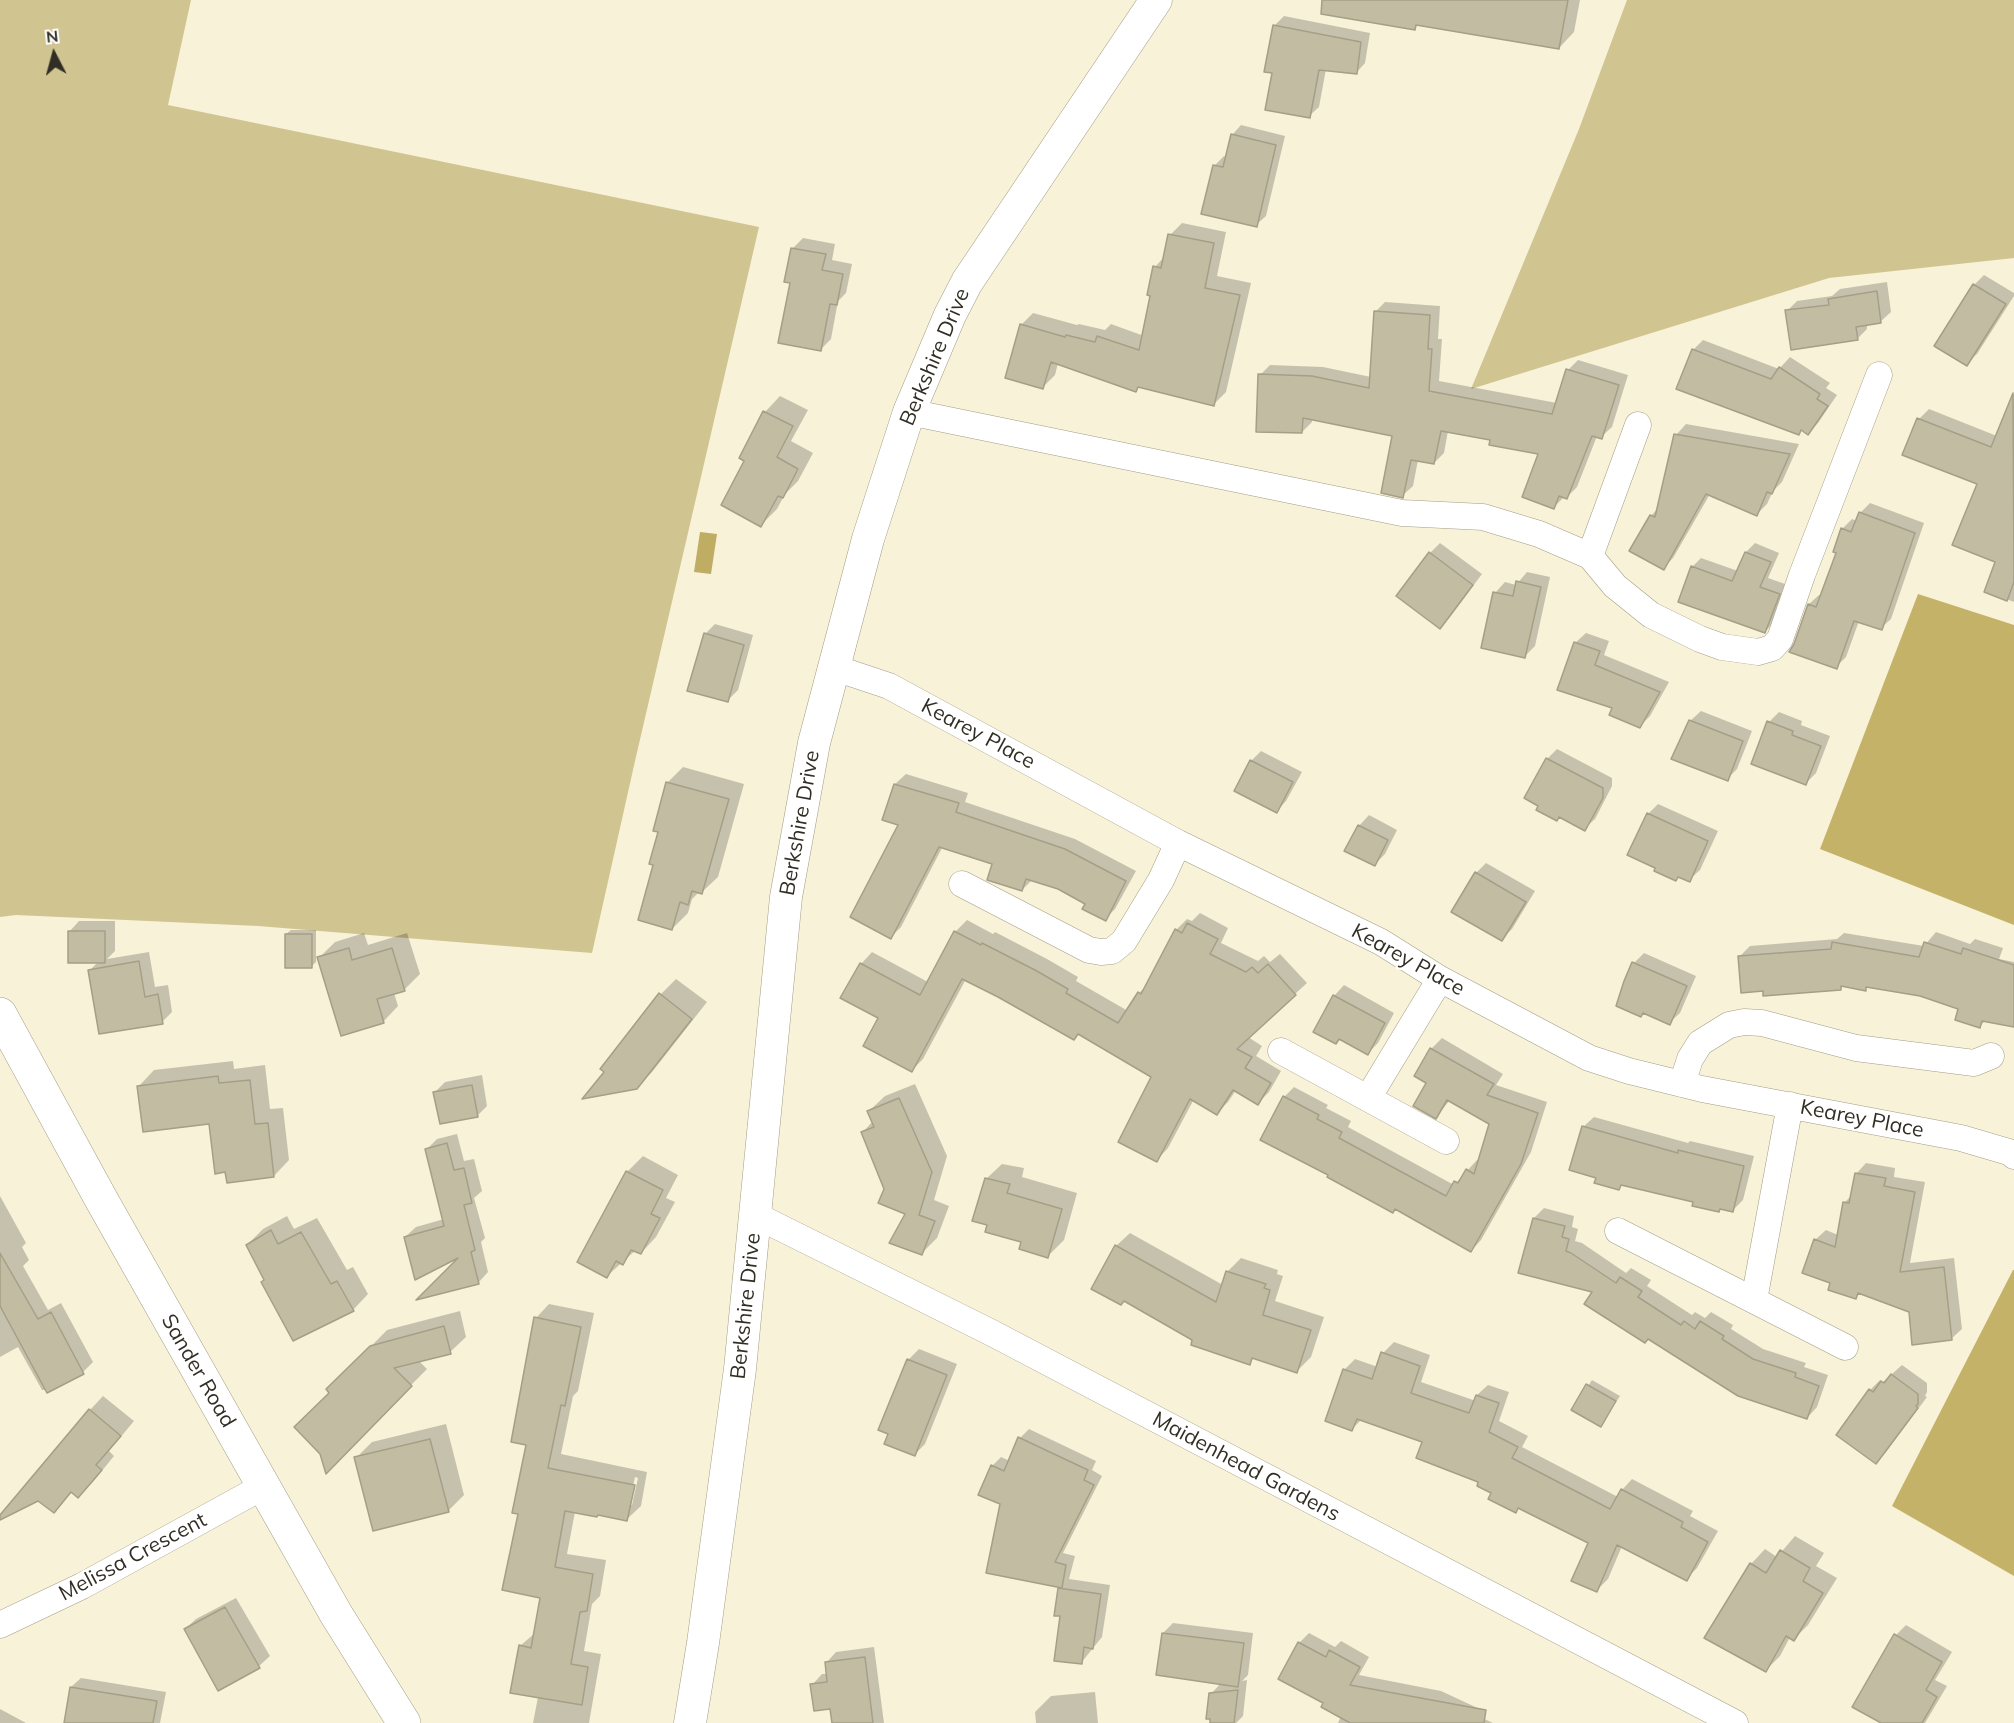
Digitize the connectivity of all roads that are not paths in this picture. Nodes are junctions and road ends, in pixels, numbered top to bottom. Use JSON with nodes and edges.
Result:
{"nodes":[{"id":1,"x":1156,"y":0,"type":"edge"},
{"id":2,"x":1879,"y":375,"type":"dead end"},
{"id":3,"x":909,"y":412,"type":"junction"},
{"id":4,"x":1638,"y":425,"type":"dead end"},
{"id":5,"x":1590,"y":556,"type":"junction"},
{"id":6,"x":836,"y":668,"type":"junction"},
{"id":7,"x":1178,"y":843,"type":"junction"},
{"id":8,"x":962,"y":884,"type":"dead end"},
{"id":9,"x":1440,"y":979,"type":"junction"},
{"id":10,"x":0,"y":1014,"type":"edge"},
{"id":11,"x":1281,"y":1051,"type":"dead end"},
{"id":12,"x":1991,"y":1056,"type":"dead end"},
{"id":13,"x":1682,"y":1084,"type":"junction"},
{"id":14,"x":1368,"y":1098,"type":"junction"},
{"id":15,"x":1790,"y":1105,"type":"junction"},
{"id":16,"x":1446,"y":1141,"type":"dead end"},
{"id":17,"x":2014,"y":1156,"type":"edge"},
{"id":18,"x":755,"y":1215,"type":"junction"},
{"id":19,"x":1618,"y":1231,"type":"dead end"},
{"id":20,"x":1754,"y":1300,"type":"junction"},
{"id":21,"x":1845,"y":1347,"type":"dead end"},
{"id":22,"x":264,"y":1486,"type":"junction"},
{"id":23,"x":0,"y":1625,"type":"edge"},
{"id":24,"x":404,"y":1723,"type":"edge"},
{"id":25,"x":690,"y":1723,"type":"edge"},
{"id":26,"x":1735,"y":1723,"type":"edge"}],
"edges":[{"from":1,"to":3,"type":"street","name":"Berkshire Drive"},
{"from":2,"to":5,"type":"street"},
{"from":3,"to":5,"type":"street"},
{"from":3,"to":6,"type":"street","name":"Berkshire Drive"},
{"from":4,"to":5,"type":"street"},
{"from":6,"to":7,"type":"street","name":"Kearey Place"},
{"from":6,"to":18,"type":"street","name":"Berkshire Drive"},
{"from":7,"to":8,"type":"street"},
{"from":7,"to":9,"type":"street","name":"Kearey Place"},
{"from":9,"to":13,"type":"street","name":"Kearey Place"},
{"from":9,"to":14,"type":"street"},
{"from":10,"to":22,"type":"main road","name":"Sander Road"},
{"from":11,"to":14,"type":"street"},
{"from":12,"to":13,"type":"street"},
{"from":13,"to":15,"type":"street","name":"Kearey Place"},
{"from":14,"to":16,"type":"street"},
{"from":15,"to":17,"type":"street","name":"Kearey Place"},
{"from":15,"to":20,"type":"street"},
{"from":18,"to":25,"type":"street","name":"Berkshire Drive"},
{"from":18,"to":26,"type":"street","name":"Maidenhead Gardens"},
{"from":19,"to":20,"type":"street"},
{"from":20,"to":21,"type":"street"},
{"from":22,"to":23,"type":"street","name":"Melissa Crescent"},
{"from":22,"to":24,"type":"main road","name":"Sander Road"}]}
